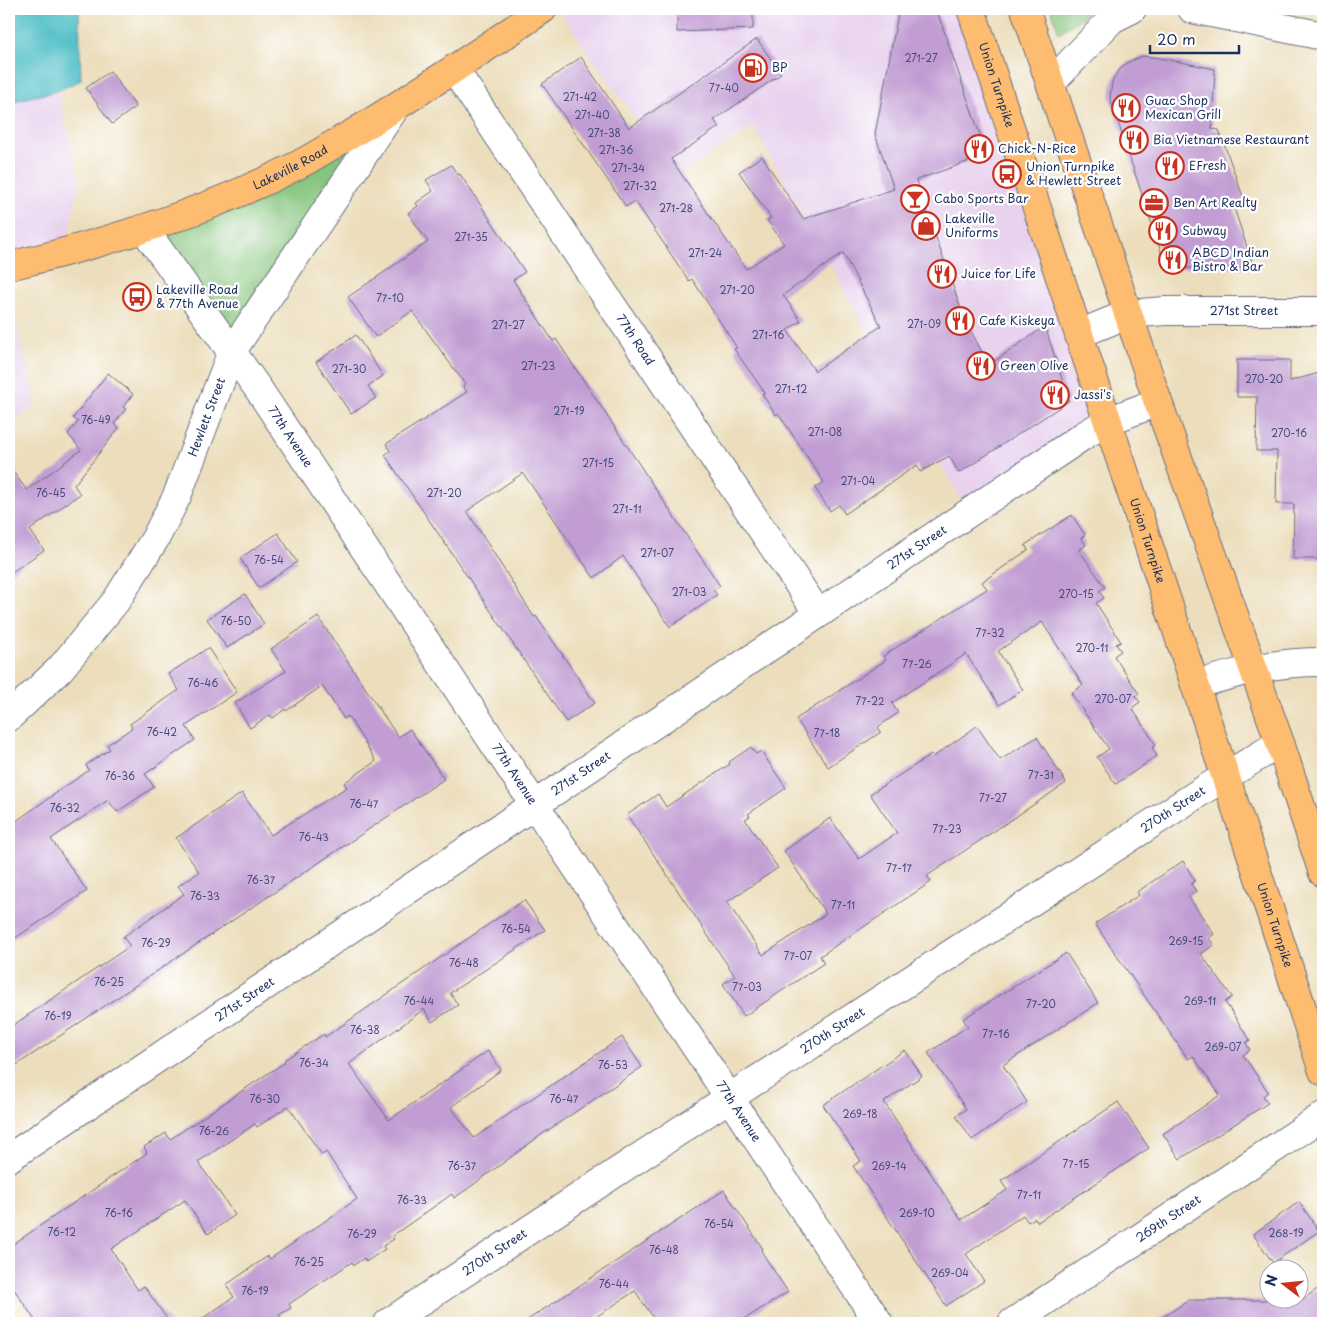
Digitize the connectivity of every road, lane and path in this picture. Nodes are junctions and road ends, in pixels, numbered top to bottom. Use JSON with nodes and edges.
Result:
{"nodes":[{"id":1,"x":543,"y":9,"type":"edge"},
{"id":2,"x":971,"y":9,"type":"edge"},
{"id":3,"x":1025,"y":9,"type":"edge"},
{"id":4,"x":1132,"y":9,"type":"edge"},
{"id":5,"x":1192,"y":9,"type":"edge"},
{"id":6,"x":1323,"y":36,"type":"edge"},
{"id":7,"x":454,"y":69,"type":"junction"},
{"id":8,"x":1051,"y":83,"type":"junction"},
{"id":9,"x":395,"y":108,"type":"junction"},
{"id":10,"x":144,"y":229,"type":"junction"},
{"id":11,"x":9,"y":266,"type":"edge"},
{"id":12,"x":1323,"y":311,"type":"edge"},
{"id":13,"x":1128,"y":314,"type":"junction"},
{"id":14,"x":1079,"y":334,"type":"junction"},
{"id":15,"x":232,"y":351,"type":"junction"},
{"id":16,"x":1158,"y":402,"type":"junction"},
{"id":17,"x":1108,"y":421,"type":"junction"},
{"id":18,"x":817,"y":612,"type":"junction"},
{"id":19,"x":1323,"y":662,"type":"edge"},
{"id":20,"x":1254,"y":668,"type":"junction"},
{"id":21,"x":1195,"y":685,"type":"junction"},
{"id":22,"x":9,"y":717,"type":"edge"},
{"id":23,"x":1280,"y":743,"type":"junction"},
{"id":24,"x":1225,"y":776,"type":"junction"},
{"id":25,"x":534,"y":805,"type":"junction"},
{"id":26,"x":1323,"y":873,"type":"edge"},
{"id":27,"x":1323,"y":1071,"type":"edge"},
{"id":28,"x":729,"y":1098,"type":"junction"},
{"id":29,"x":1323,"y":1116,"type":"edge"},
{"id":30,"x":9,"y":1158,"type":"edge"},
{"id":31,"x":388,"y":1323,"type":"edge"},
{"id":32,"x":879,"y":1323,"type":"edge"},
{"id":33,"x":1012,"y":1323,"type":"edge"}],
"edges":[{"from":1,"to":7,"type":"main road","name":"Lakeville Road"},
{"from":2,"to":14,"type":"main road","name":"Union Turnpike"},
{"from":3,"to":8,"type":"main road"},
{"from":4,"to":8,"type":"street"},
{"from":5,"to":6,"type":"street"},
{"from":7,"to":9,"type":"main road","name":"Lakeville Road"},
{"from":7,"to":18,"type":"street","name":"77th Road"},
{"from":8,"to":13,"type":"main road"},
{"from":9,"to":10,"type":"main road","name":"Lakeville Road"},
{"from":9,"to":15,"type":"street","name":"Hewlett Street"},
{"from":10,"to":11,"type":"main road","name":"Lakeville Road"},
{"from":10,"to":15,"type":"street","name":"77th Avenue"},
{"from":12,"to":13,"type":"street","name":"271st Street"},
{"from":13,"to":14,"type":"street","name":"271st Street"},
{"from":13,"to":16,"type":"main road"},
{"from":14,"to":17,"type":"main road","name":"Union Turnpike"},
{"from":15,"to":22,"type":"street","name":"Hewlett Street"},
{"from":15,"to":25,"type":"street","name":"77th Avenue"},
{"from":16,"to":17,"type":"street","name":"271st Street"},
{"from":16,"to":20,"type":"main road"},
{"from":17,"to":18,"type":"street","name":"271st Street"},
{"from":17,"to":21,"type":"main road","name":"Union Turnpike"},
{"from":18,"to":25,"type":"street","name":"271st Street"},
{"from":19,"to":20,"type":"street"},
{"from":20,"to":21,"type":"street"},
{"from":20,"to":23,"type":"main road"},
{"from":21,"to":24,"type":"main road","name":"Union Turnpike"},
{"from":23,"to":24,"type":"street","name":"270th Street"},
{"from":23,"to":26,"type":"main road"},
{"from":24,"to":27,"type":"main road","name":"Union Turnpike"},
{"from":24,"to":28,"type":"street","name":"270th Street"},
{"from":25,"to":28,"type":"street","name":"77th Avenue"},
{"from":25,"to":30,"type":"street","name":"271st Street"},
{"from":28,"to":31,"type":"street","name":"270th Street"},
{"from":28,"to":32,"type":"street","name":"77th Avenue"},
{"from":29,"to":33,"type":"street","name":"269th Street"}]}
